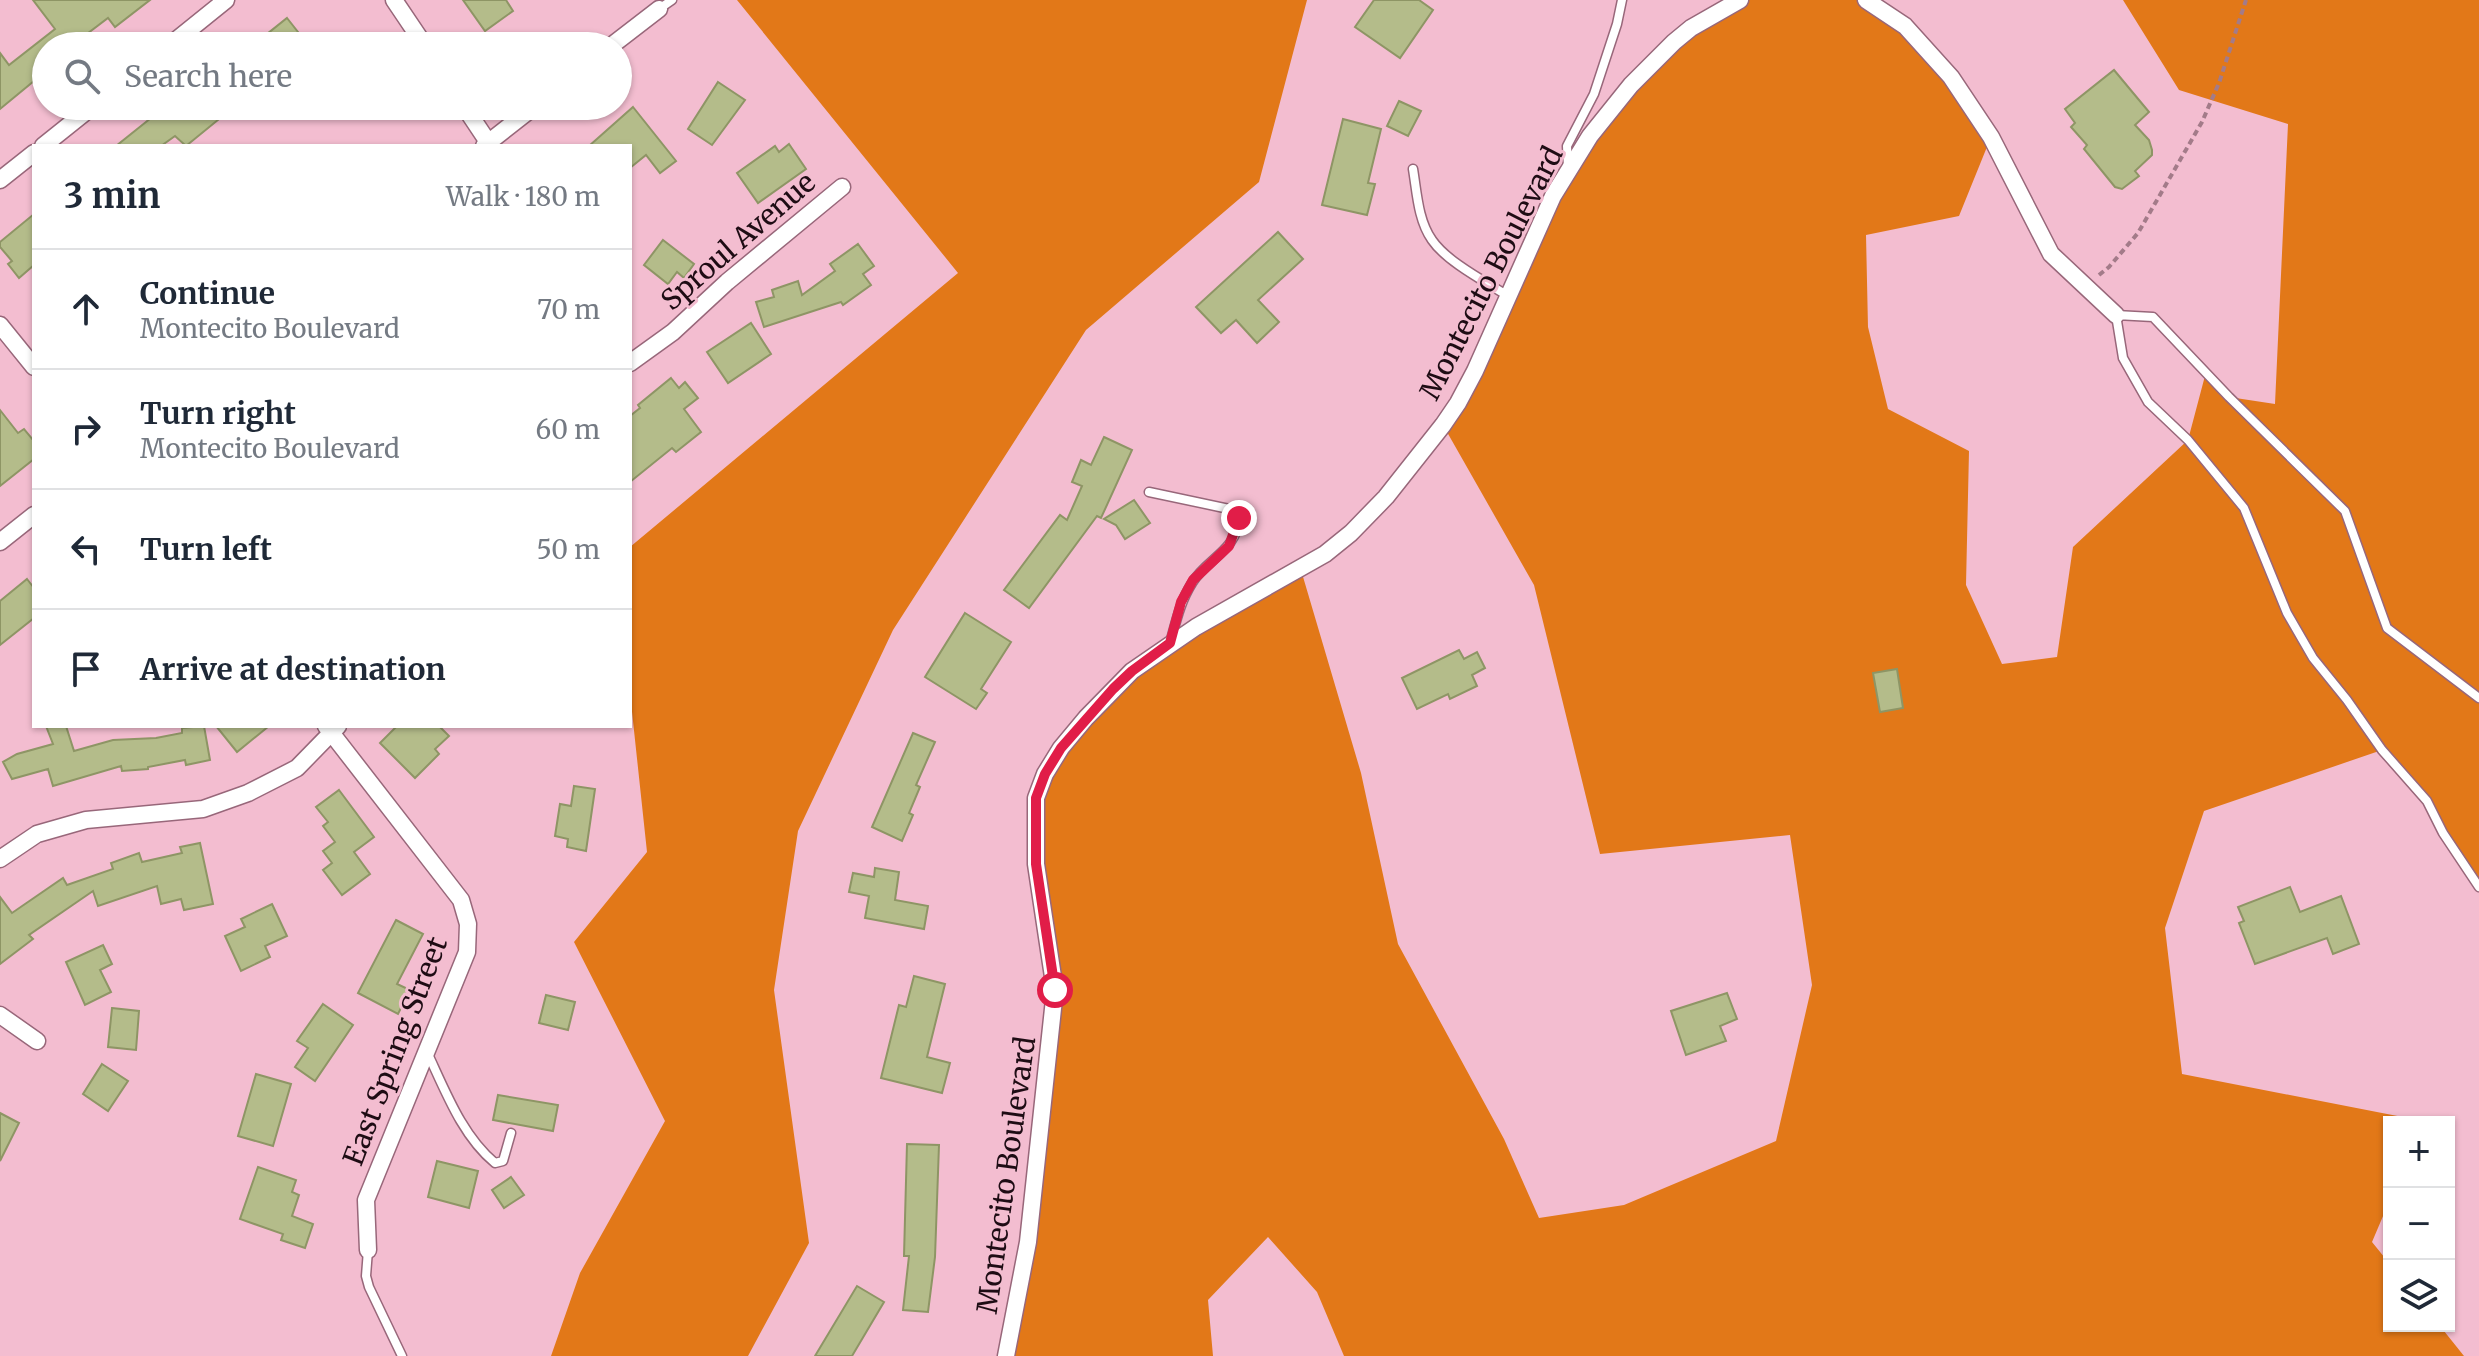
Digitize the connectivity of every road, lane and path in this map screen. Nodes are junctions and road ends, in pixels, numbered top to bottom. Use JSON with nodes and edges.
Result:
{"nodes":[{"id":1,"x":226,"y":0,"type":"edge"},
{"id":2,"x":394,"y":0,"type":"edge"},
{"id":3,"x":1622,"y":0,"type":"edge"},
{"id":4,"x":1740,"y":0,"type":"edge"},
{"id":5,"x":1866,"y":0,"type":"edge"},
{"id":6,"x":2246,"y":0,"type":"edge"},
{"id":7,"x":665,"y":4,"type":"edge"},
{"id":8,"x":186,"y":32,"type":"edge"},
{"id":9,"x":416,"y":32,"type":"edge"},
{"id":10,"x":629,"y":32,"type":"edge"},
{"id":11,"x":76,"y":120,"type":"edge"},
{"id":12,"x":472,"y":120,"type":"edge"},
{"id":13,"x":517,"y":120,"type":"edge"},
{"id":14,"x":46,"y":144,"type":"edge"},
{"id":15,"x":486,"y":144,"type":"edge"},
{"id":16,"x":32,"y":155,"type":"edge"},
{"id":17,"x":1568,"y":168,"type":"junction"},
{"id":18,"x":1413,"y":169,"type":"dead end"},
{"id":19,"x":0,"y":180,"type":"edge"},
{"id":20,"x":842,"y":187,"type":"dead end"},
{"id":21,"x":2085,"y":286,"type":"junction"},
{"id":22,"x":1508,"y":296,"type":"junction"},
{"id":23,"x":2116,"y":315,"type":"junction"},
{"id":24,"x":0,"y":325,"type":"edge"},
{"id":25,"x":632,"y":362,"type":"edge"},
{"id":26,"x":32,"y":365,"type":"edge"},
{"id":27,"x":1149,"y":492,"type":"dead end"},
{"id":28,"x":32,"y":517,"type":"edge"},
{"id":29,"x":0,"y":542,"type":"edge"},
{"id":30,"x":1170,"y":643,"type":"junction"},
{"id":31,"x":2479,"y":698,"type":"edge"},
{"id":32,"x":332,"y":728,"type":"edge"},
{"id":33,"x":0,"y":859,"type":"edge"},
{"id":34,"x":2479,"y":887,"type":"edge"},
{"id":35,"x":0,"y":1015,"type":"edge"},
{"id":36,"x":37,"y":1041,"type":"dead end"},
{"id":37,"x":427,"y":1052,"type":"junction"},
{"id":38,"x":511,"y":1133,"type":"dead end"},
{"id":39,"x":368,"y":1250,"type":"joint"},
{"id":40,"x":402,"y":1356,"type":"edge"},
{"id":41,"x":1006,"y":1356,"type":"edge"}],
"edges":[{"from":1,"to":8,"type":"street"},
{"from":2,"to":9,"type":"street"},
{"from":3,"to":17,"type":"lane"},
{"from":4,"to":17,"type":"street","name":"Montecito Boulevard"},
{"from":5,"to":21,"type":"street"},
{"from":6,"to":21,"type":"path"},
{"from":7,"to":10,"type":"street"},
{"from":11,"to":14,"type":"street"},
{"from":12,"to":15,"type":"street"},
{"from":13,"to":15,"type":"street"},
{"from":16,"to":19,"type":"street"},
{"from":17,"to":22,"type":"street","name":"Montecito Boulevard"},
{"from":18,"to":22,"type":"lane"},
{"from":20,"to":25,"type":"street","name":"Sproul Avenue"},
{"from":21,"to":23,"type":"street"},
{"from":22,"to":30,"type":"street","name":"Montecito Boulevard"},
{"from":23,"to":31,"type":"lane"},
{"from":23,"to":34,"type":"lane"},
{"from":24,"to":26,"type":"street"},
{"from":27,"to":30,"type":"lane"},
{"from":28,"to":29,"type":"street"},
{"from":30,"to":41,"type":"street","name":"Montecito Boulevard"},
{"from":32,"to":33,"type":"street"},
{"from":32,"to":37,"type":"street","name":"East Spring Street"},
{"from":35,"to":36,"type":"street"},
{"from":37,"to":38,"type":"lane"},
{"from":37,"to":39,"type":"street","name":"East Spring Street"},
{"from":39,"to":40,"type":"lane"}]}
